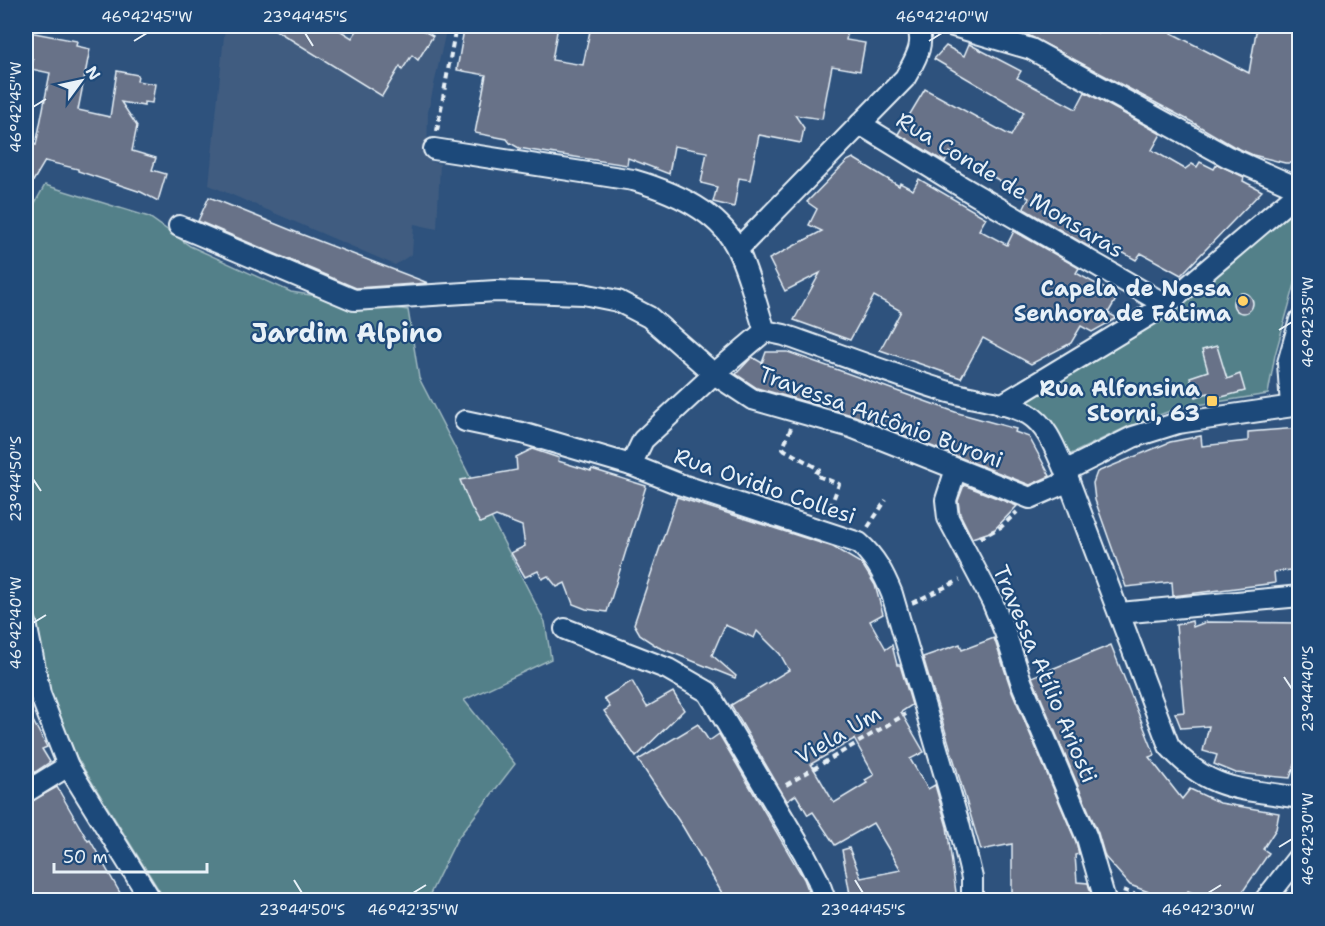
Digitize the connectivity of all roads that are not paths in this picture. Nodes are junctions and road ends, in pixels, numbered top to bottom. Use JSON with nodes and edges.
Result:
{"nodes":[{"id":1,"x":917,"y":26,"type":"edge"},
{"id":2,"x":953,"y":26,"type":"edge"},
{"id":3,"x":860,"y":124,"type":"junction"},
{"id":4,"x":434,"y":149,"type":"road end"},
{"id":5,"x":1299,"y":190,"type":"edge"},
{"id":6,"x":179,"y":226,"type":"dead end"},
{"id":7,"x":738,"y":249,"type":"junction"},
{"id":8,"x":1166,"y":305,"type":"junction"},
{"id":9,"x":1299,"y":321,"type":"edge"},
{"id":10,"x":765,"y":331,"type":"junction"},
{"id":11,"x":714,"y":374,"type":"junction"},
{"id":12,"x":1001,"y":405,"type":"junction"},
{"id":13,"x":1295,"y":406,"type":"edge"},
{"id":14,"x":465,"y":421,"type":"dead end"},
{"id":15,"x":631,"y":465,"type":"junction"},
{"id":16,"x":956,"y":469,"type":"junction"},
{"id":17,"x":1067,"y":476,"type":"junction"},
{"id":18,"x":1299,"y":596,"type":"edge"},
{"id":19,"x":1120,"y":613,"type":"junction"},
{"id":20,"x":26,"y":623,"type":"edge"},
{"id":21,"x":565,"y":629,"type":"dead end"},
{"id":22,"x":68,"y":766,"type":"junction"},
{"id":23,"x":26,"y":792,"type":"edge"},
{"id":24,"x":1299,"y":798,"type":"edge"},
{"id":25,"x":1299,"y":855,"type":"edge"},
{"id":26,"x":152,"y":900,"type":"edge"},
{"id":27,"x":825,"y":900,"type":"edge"},
{"id":28,"x":972,"y":900,"type":"edge"},
{"id":29,"x":1105,"y":900,"type":"edge"},
{"id":30,"x":1265,"y":900,"type":"edge"}],
"edges":[{"from":1,"to":3,"type":"street"},
{"from":2,"to":5,"type":"street"},
{"from":3,"to":7,"type":"street"},
{"from":3,"to":8,"type":"street","name":"Rua Conde de Monsaras"},
{"from":4,"to":7,"type":"street"},
{"from":5,"to":8,"type":"street"},
{"from":6,"to":11,"type":"street","name":"Travessa Antônio Buroni"},
{"from":7,"to":10,"type":"street"},
{"from":8,"to":12,"type":"street"},
{"from":9,"to":13,"type":"street"},
{"from":10,"to":11,"type":"street"},
{"from":10,"to":12,"type":"street"},
{"from":11,"to":15,"type":"street"},
{"from":11,"to":16,"type":"street","name":"Travessa Antônio Buroni"},
{"from":12,"to":17,"type":"street"},
{"from":13,"to":17,"type":"street"},
{"from":14,"to":15,"type":"street","name":"Rua Ovidio Collesi"},
{"from":15,"to":28,"type":"street","name":"Rua Ovidio Collesi"},
{"from":16,"to":17,"type":"street","name":"Travessa Antônio Buroni"},
{"from":16,"to":29,"type":"street","name":"Travessa Atílio Ariosti"},
{"from":17,"to":19,"type":"street"},
{"from":18,"to":19,"type":"street"},
{"from":19,"to":24,"type":"street"},
{"from":20,"to":22,"type":"street"},
{"from":21,"to":27,"type":"street"},
{"from":22,"to":23,"type":"street"},
{"from":22,"to":26,"type":"street"},
{"from":25,"to":30,"type":"street"}]}
